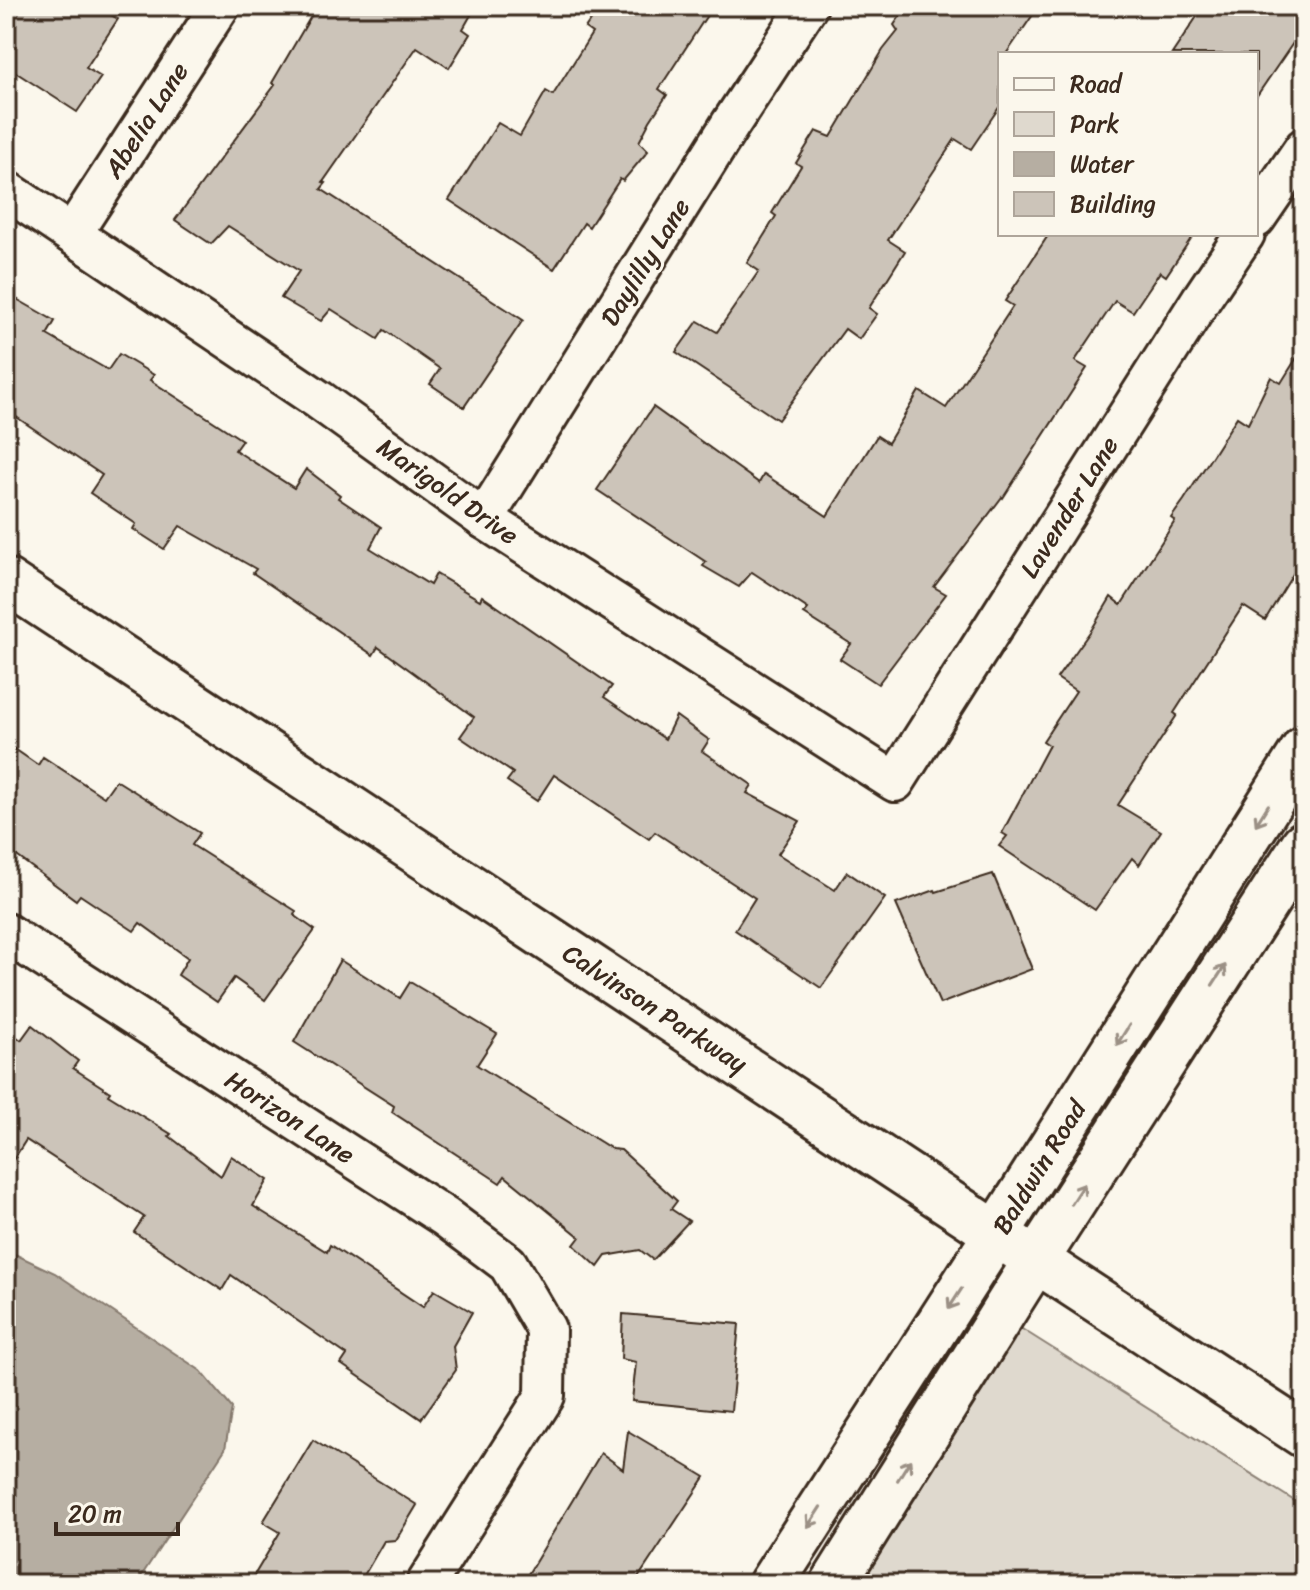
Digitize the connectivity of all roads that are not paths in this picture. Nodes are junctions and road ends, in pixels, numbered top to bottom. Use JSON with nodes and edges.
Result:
{"nodes":[{"id":1,"x":220,"y":6,"type":"edge"},
{"id":2,"x":808,"y":6,"type":"edge"},
{"id":3,"x":1304,"y":148,"type":"edge"},
{"id":4,"x":6,"y":190,"type":"edge"},
{"id":5,"x":1258,"y":215,"type":"edge"},
{"id":6,"x":72,"y":234,"type":"junction"},
{"id":7,"x":1244,"y":236,"type":"edge"},
{"id":8,"x":484,"y":519,"type":"junction"},
{"id":9,"x":6,"y":581,"type":"edge"},
{"id":10,"x":1304,"y":749,"type":"edge"},
{"id":11,"x":895,"y":782,"type":"joint"},
{"id":12,"x":1304,"y":844,"type":"edge"},
{"id":13,"x":6,"y":933,"type":"edge"},
{"id":14,"x":997,"y":1233,"type":"junction"},
{"id":15,"x":1036,"y":1260,"type":"junction"},
{"id":16,"x":1304,"y":1435,"type":"edge"},
{"id":17,"x":426,"y":1584,"type":"edge"},
{"id":18,"x":771,"y":1584,"type":"edge"},
{"id":19,"x":833,"y":1584,"type":"edge"}],
"edges":[{"from":1,"to":6,"type":"street","name":"Abelia Lane"},
{"from":2,"to":8,"type":"street","name":"Daylilly Lane"},
{"from":3,"to":5,"type":"street"},
{"from":4,"to":6,"type":"street","name":"Marigold Drive"},
{"from":6,"to":8,"type":"street","name":"Marigold Drive"},
{"from":7,"to":11,"type":"street","name":"Lavender Lane"},
{"from":8,"to":11,"type":"street","name":"Marigold Drive"},
{"from":9,"to":14,"type":"main road","name":"Calvinson Parkway"},
{"from":10,"to":14,"type":"main road","name":"Baldwin Road","one_way":true},
{"from":15,"to":12,"type":"main road","name":"Baldwin Road","one_way":true},
{"from":13,"to":17,"type":"street","name":"Horizon Lane"},
{"from":14,"to":15,"type":"main road","name":"Calvinson Parkway"},
{"from":14,"to":18,"type":"main road","name":"Baldwin Road","one_way":true},
{"from":15,"to":16,"type":"main road","name":"Calvinson Parkway"},
{"from":19,"to":15,"type":"main road","name":"Baldwin Road","one_way":true}]}
